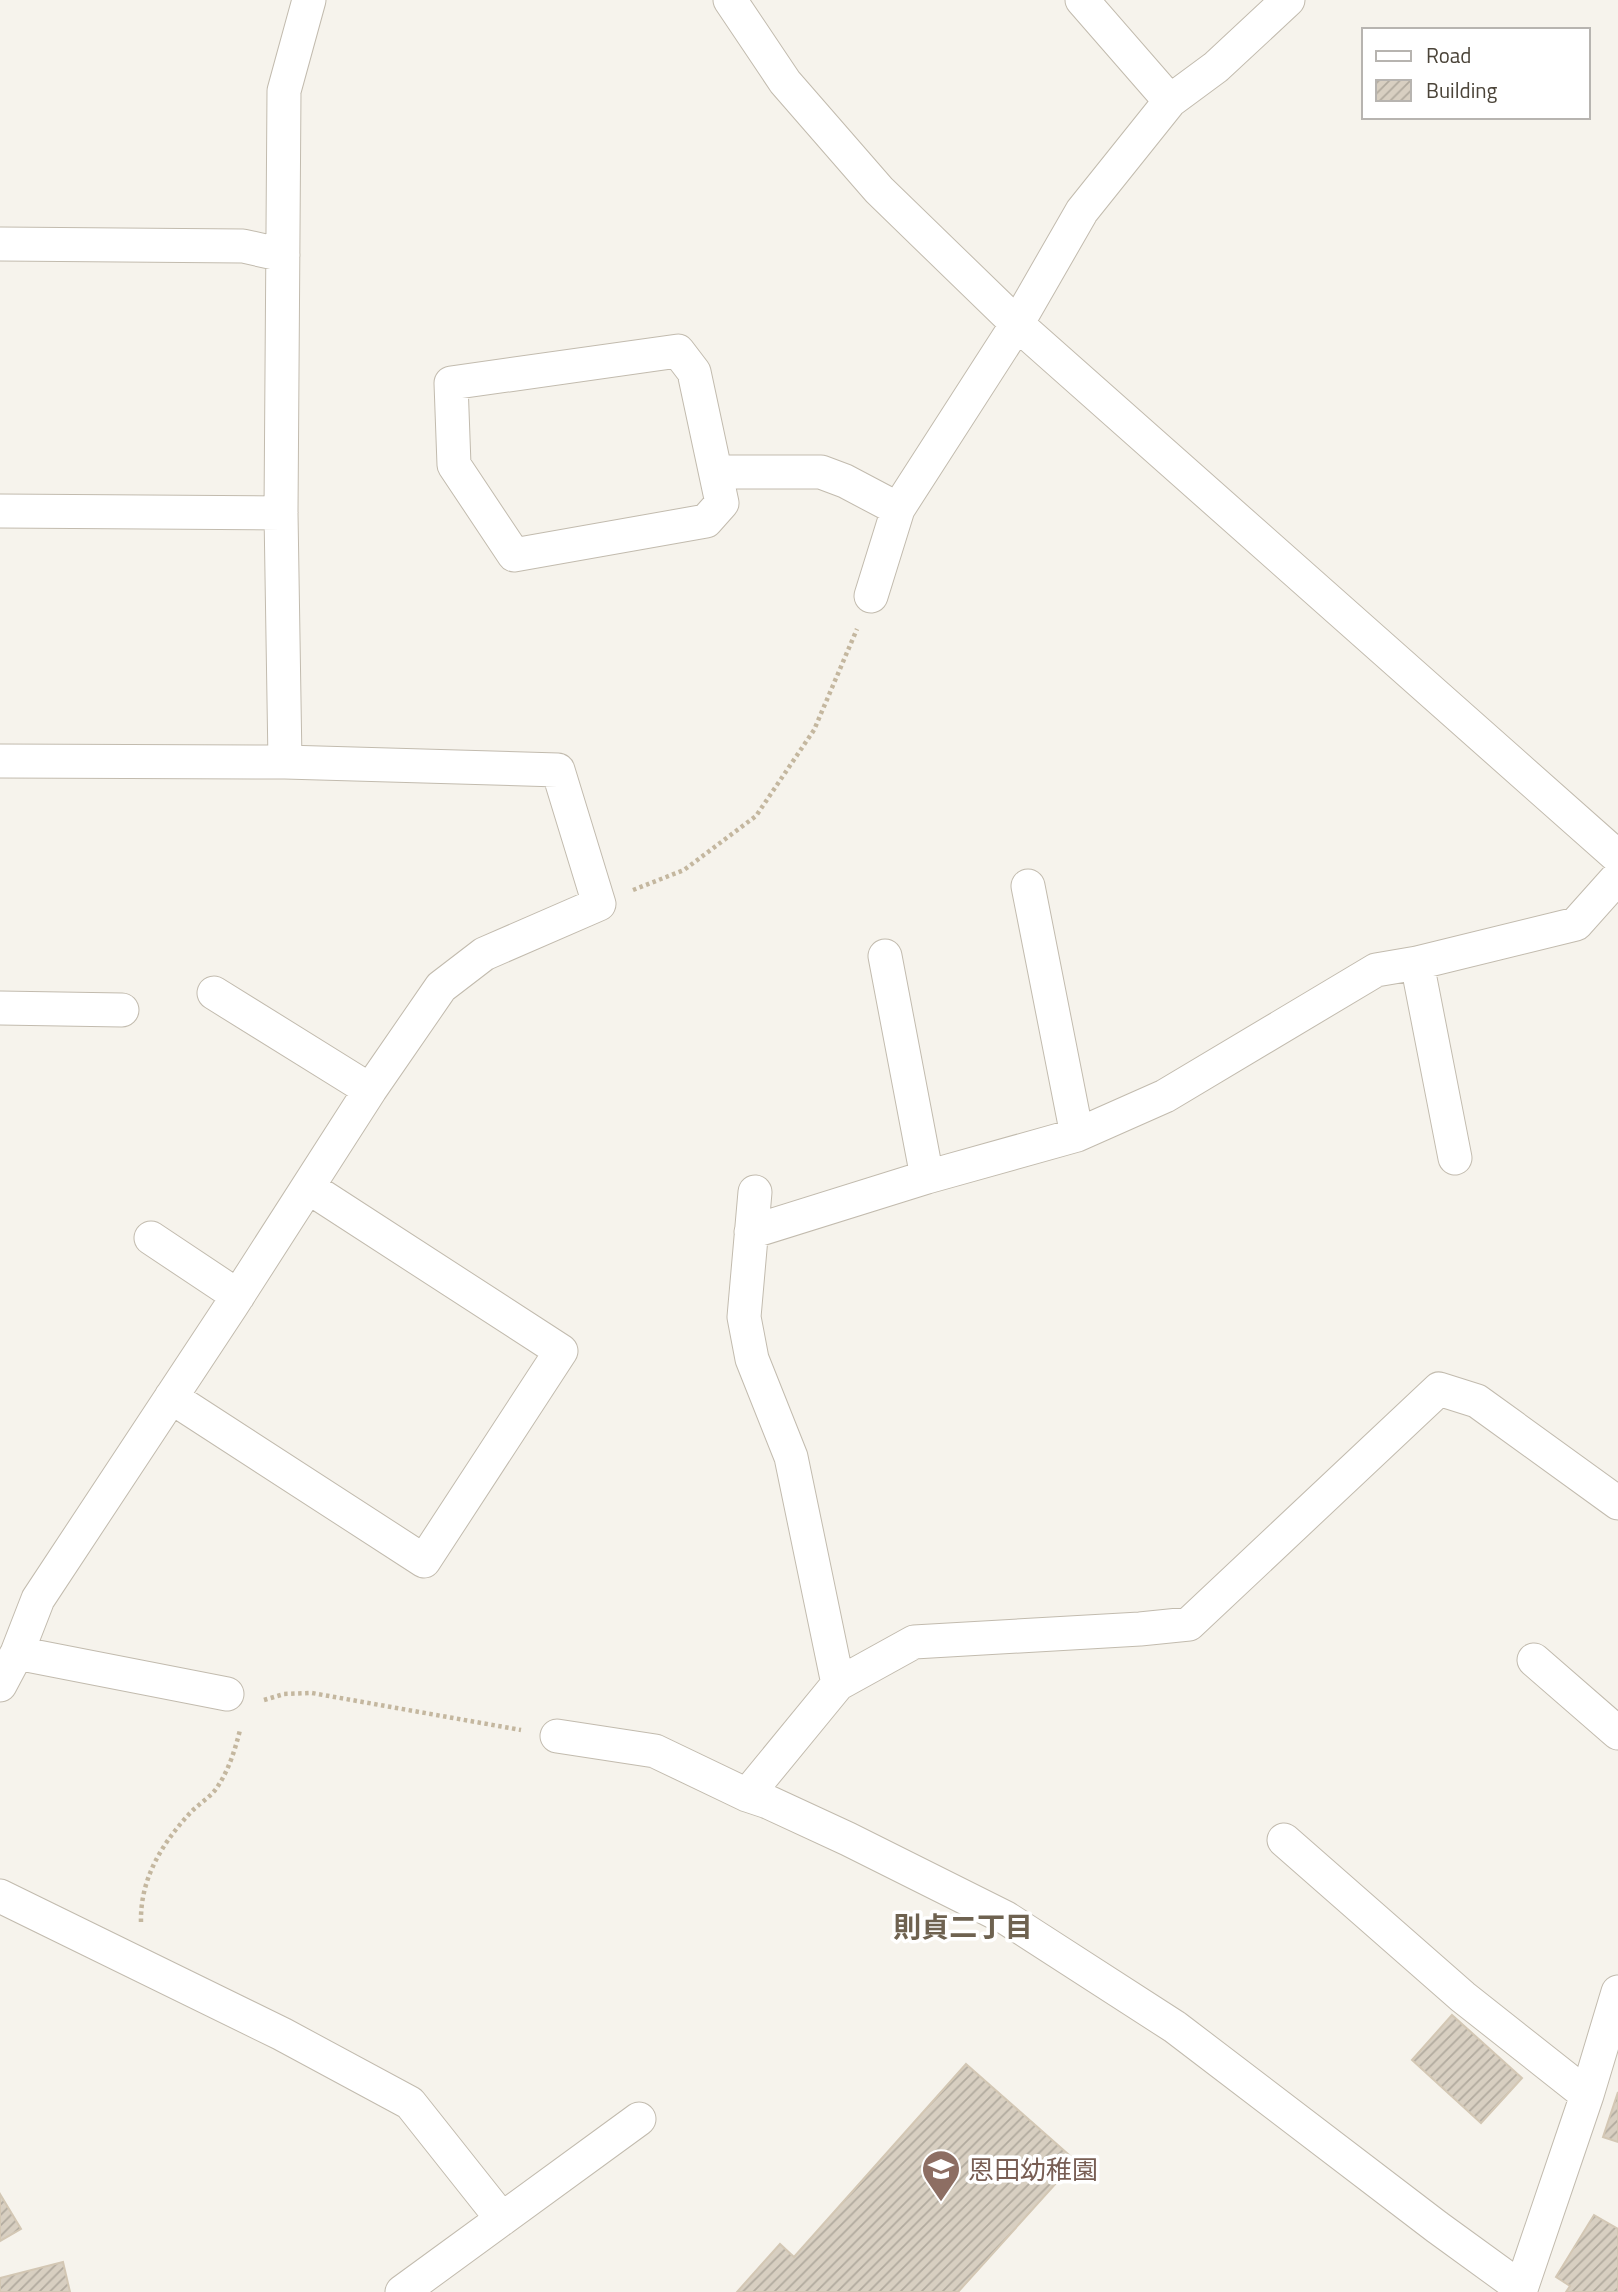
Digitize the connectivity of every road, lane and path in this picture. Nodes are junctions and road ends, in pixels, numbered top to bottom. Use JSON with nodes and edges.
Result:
{"nodes":[{"id":1,"x":309,"y":0,"type":"edge"},
{"id":2,"x":730,"y":0,"type":"edge"},
{"id":3,"x":1082,"y":0,"type":"edge"},
{"id":4,"x":1288,"y":0,"type":"edge"},
{"id":5,"x":1170,"y":101,"type":"junction"},
{"id":6,"x":0,"y":244,"type":"edge"},
{"id":7,"x":283,"y":256,"type":"junction"},
{"id":8,"x":1017,"y":324,"type":"junction"},
{"id":9,"x":717,"y":472,"type":"junction"},
{"id":10,"x":898,"y":509,"type":"junction"},
{"id":11,"x":0,"y":511,"type":"edge"},
{"id":12,"x":281,"y":513,"type":"junction"},
{"id":13,"x":871,"y":596,"type":"joint"},
{"id":14,"x":0,"y":761,"type":"edge"},
{"id":15,"x":285,"y":762,"type":"junction"},
{"id":16,"x":1618,"y":857,"type":"edge"},
{"id":17,"x":1618,"y":877,"type":"edge"},
{"id":18,"x":1028,"y":886,"type":"dead end"},
{"id":19,"x":599,"y":904,"type":"junction"},
{"id":20,"x":885,"y":956,"type":"dead end"},
{"id":21,"x":1417,"y":963,"type":"junction"},
{"id":22,"x":214,"y":993,"type":"dead end"},
{"id":23,"x":0,"y":1008,"type":"edge"},
{"id":24,"x":122,"y":1010,"type":"dead end"},
{"id":25,"x":370,"y":1090,"type":"junction"},
{"id":26,"x":1077,"y":1135,"type":"junction"},
{"id":27,"x":1455,"y":1158,"type":"dead end"},
{"id":28,"x":927,"y":1177,"type":"junction"},
{"id":29,"x":308,"y":1187,"type":"junction"},
{"id":30,"x":755,"y":1192,"type":"dead end"},
{"id":31,"x":751,"y":1232,"type":"junction"},
{"id":32,"x":151,"y":1238,"type":"dead end"},
{"id":33,"x":238,"y":1296,"type":"junction"},
{"id":34,"x":171,"y":1398,"type":"junction"},
{"id":35,"x":1618,"y":1503,"type":"edge"},
{"id":36,"x":17,"y":1653,"type":"junction"},
{"id":37,"x":1534,"y":1660,"type":"dead end"},
{"id":38,"x":838,"y":1684,"type":"junction"},
{"id":39,"x":0,"y":1685,"type":"edge"},
{"id":40,"x":261,"y":1701,"type":"dead end"},
{"id":41,"x":236,"y":1706,"type":"joint"},
{"id":42,"x":1618,"y":1733,"type":"edge"},
{"id":43,"x":557,"y":1737,"type":"joint"},
{"id":44,"x":747,"y":1795,"type":"junction"},
{"id":45,"x":1284,"y":1840,"type":"dead end"},
{"id":46,"x":0,"y":1896,"type":"edge"},
{"id":47,"x":141,"y":1965,"type":"junction"},
{"id":48,"x":1618,"y":1992,"type":"edge"},
{"id":49,"x":1587,"y":2095,"type":"junction"},
{"id":50,"x":639,"y":2119,"type":"dead end"},
{"id":51,"x":502,"y":2219,"type":"junction"},
{"id":52,"x":1521,"y":2290,"type":"edge"},
{"id":53,"x":402,"y":2292,"type":"edge"}],
"edges":[{"from":1,"to":7,"type":"street"},
{"from":2,"to":8,"type":"street"},
{"from":3,"to":5,"type":"street"},
{"from":4,"to":5,"type":"street"},
{"from":5,"to":8,"type":"street"},
{"from":6,"to":7,"type":"street"},
{"from":7,"to":12,"type":"street"},
{"from":8,"to":10,"type":"street"},
{"from":8,"to":16,"type":"street"},
{"from":9,"to":9,"type":"street"},
{"from":9,"to":10,"type":"street"},
{"from":10,"to":13,"type":"street"},
{"from":11,"to":12,"type":"street"},
{"from":12,"to":15,"type":"street"},
{"from":13,"to":19,"type":"path"},
{"from":14,"to":15,"type":"street"},
{"from":15,"to":19,"type":"street"},
{"from":17,"to":21,"type":"street"},
{"from":18,"to":26,"type":"street"},
{"from":19,"to":25,"type":"street"},
{"from":20,"to":28,"type":"street"},
{"from":21,"to":26,"type":"street"},
{"from":21,"to":27,"type":"street"},
{"from":22,"to":25,"type":"street"},
{"from":23,"to":24,"type":"street"},
{"from":25,"to":29,"type":"street"},
{"from":26,"to":28,"type":"street"},
{"from":28,"to":31,"type":"street"},
{"from":29,"to":33,"type":"street"},
{"from":29,"to":34,"type":"street"},
{"from":30,"to":31,"type":"street"},
{"from":31,"to":38,"type":"street"},
{"from":32,"to":33,"type":"street"},
{"from":33,"to":34,"type":"street"},
{"from":34,"to":36,"type":"street"},
{"from":35,"to":38,"type":"street"},
{"from":36,"to":39,"type":"street"},
{"from":36,"to":41,"type":"street"},
{"from":37,"to":42,"type":"street"},
{"from":38,"to":44,"type":"street"},
{"from":40,"to":43,"type":"path"},
{"from":41,"to":47,"type":"path"},
{"from":43,"to":44,"type":"street"},
{"from":44,"to":52,"type":"street"},
{"from":45,"to":49,"type":"street"},
{"from":46,"to":47,"type":"street"},
{"from":47,"to":51,"type":"street"},
{"from":48,"to":49,"type":"street"},
{"from":49,"to":52,"type":"street"},
{"from":50,"to":51,"type":"street"},
{"from":51,"to":53,"type":"street"}]}
